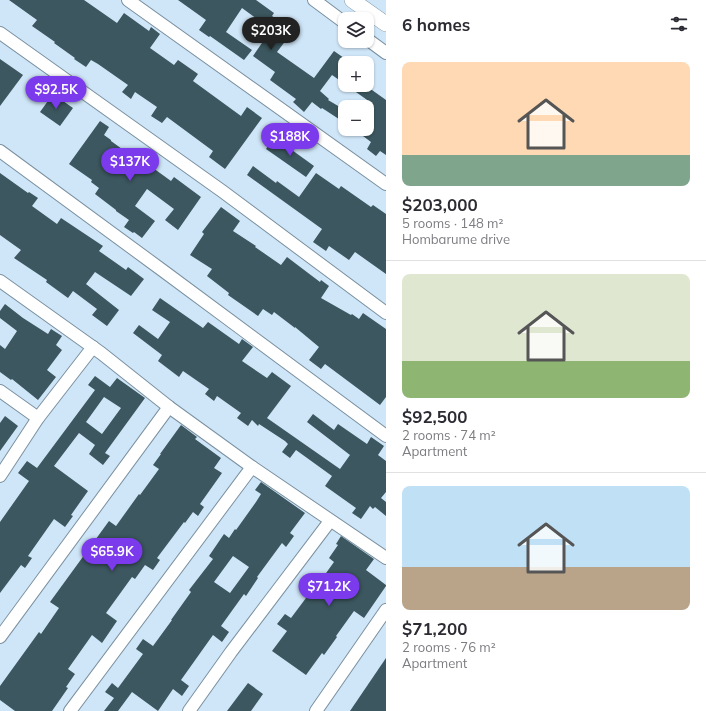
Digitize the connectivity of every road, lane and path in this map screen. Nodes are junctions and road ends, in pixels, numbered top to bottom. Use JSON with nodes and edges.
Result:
{"nodes":[{"id":1,"x":128,"y":0,"type":"edge"},
{"id":2,"x":314,"y":0,"type":"edge"},
{"id":3,"x":352,"y":0,"type":"edge"},
{"id":4,"x":338,"y":18,"type":"edge"},
{"id":5,"x":386,"y":24,"type":"edge"},
{"id":6,"x":0,"y":33,"type":"edge"},
{"id":7,"x":374,"y":44,"type":"edge"},
{"id":8,"x":386,"y":53,"type":"edge"},
{"id":9,"x":0,"y":151,"type":"edge"},
{"id":10,"x":386,"y":184,"type":"edge"},
{"id":11,"x":0,"y":281,"type":"edge"},
{"id":12,"x":386,"y":313,"type":"edge"},
{"id":13,"x":93,"y":347,"type":"junction"},
{"id":14,"x":0,"y":391,"type":"edge"},
{"id":15,"x":169,"y":407,"type":"junction"},
{"id":16,"x":38,"y":418,"type":"junction"},
{"id":17,"x":386,"y":436,"type":"edge"},
{"id":18,"x":252,"y":467,"type":"junction"},
{"id":19,"x":0,"y":476,"type":"edge"},
{"id":20,"x":330,"y":521,"type":"junction"},
{"id":21,"x":386,"y":558,"type":"edge"},
{"id":22,"x":386,"y":610,"type":"edge"},
{"id":23,"x":0,"y":636,"type":"edge"},
{"id":24,"x":70,"y":711,"type":"edge"},
{"id":25,"x":190,"y":711,"type":"edge"},
{"id":26,"x":316,"y":711,"type":"edge"}],
"edges":[{"from":1,"to":10,"type":"street"},
{"from":2,"to":4,"type":"street"},
{"from":3,"to":5,"type":"street"},
{"from":6,"to":12,"type":"street"},
{"from":7,"to":8,"type":"street"},
{"from":9,"to":17,"type":"street"},
{"from":11,"to":13,"type":"street"},
{"from":13,"to":15,"type":"street"},
{"from":13,"to":16,"type":"street"},
{"from":14,"to":16,"type":"street"},
{"from":15,"to":18,"type":"street"},
{"from":15,"to":23,"type":"street"},
{"from":16,"to":19,"type":"street"},
{"from":18,"to":20,"type":"street"},
{"from":18,"to":24,"type":"street"},
{"from":20,"to":21,"type":"street"},
{"from":20,"to":25,"type":"street"},
{"from":22,"to":26,"type":"street"}]}
